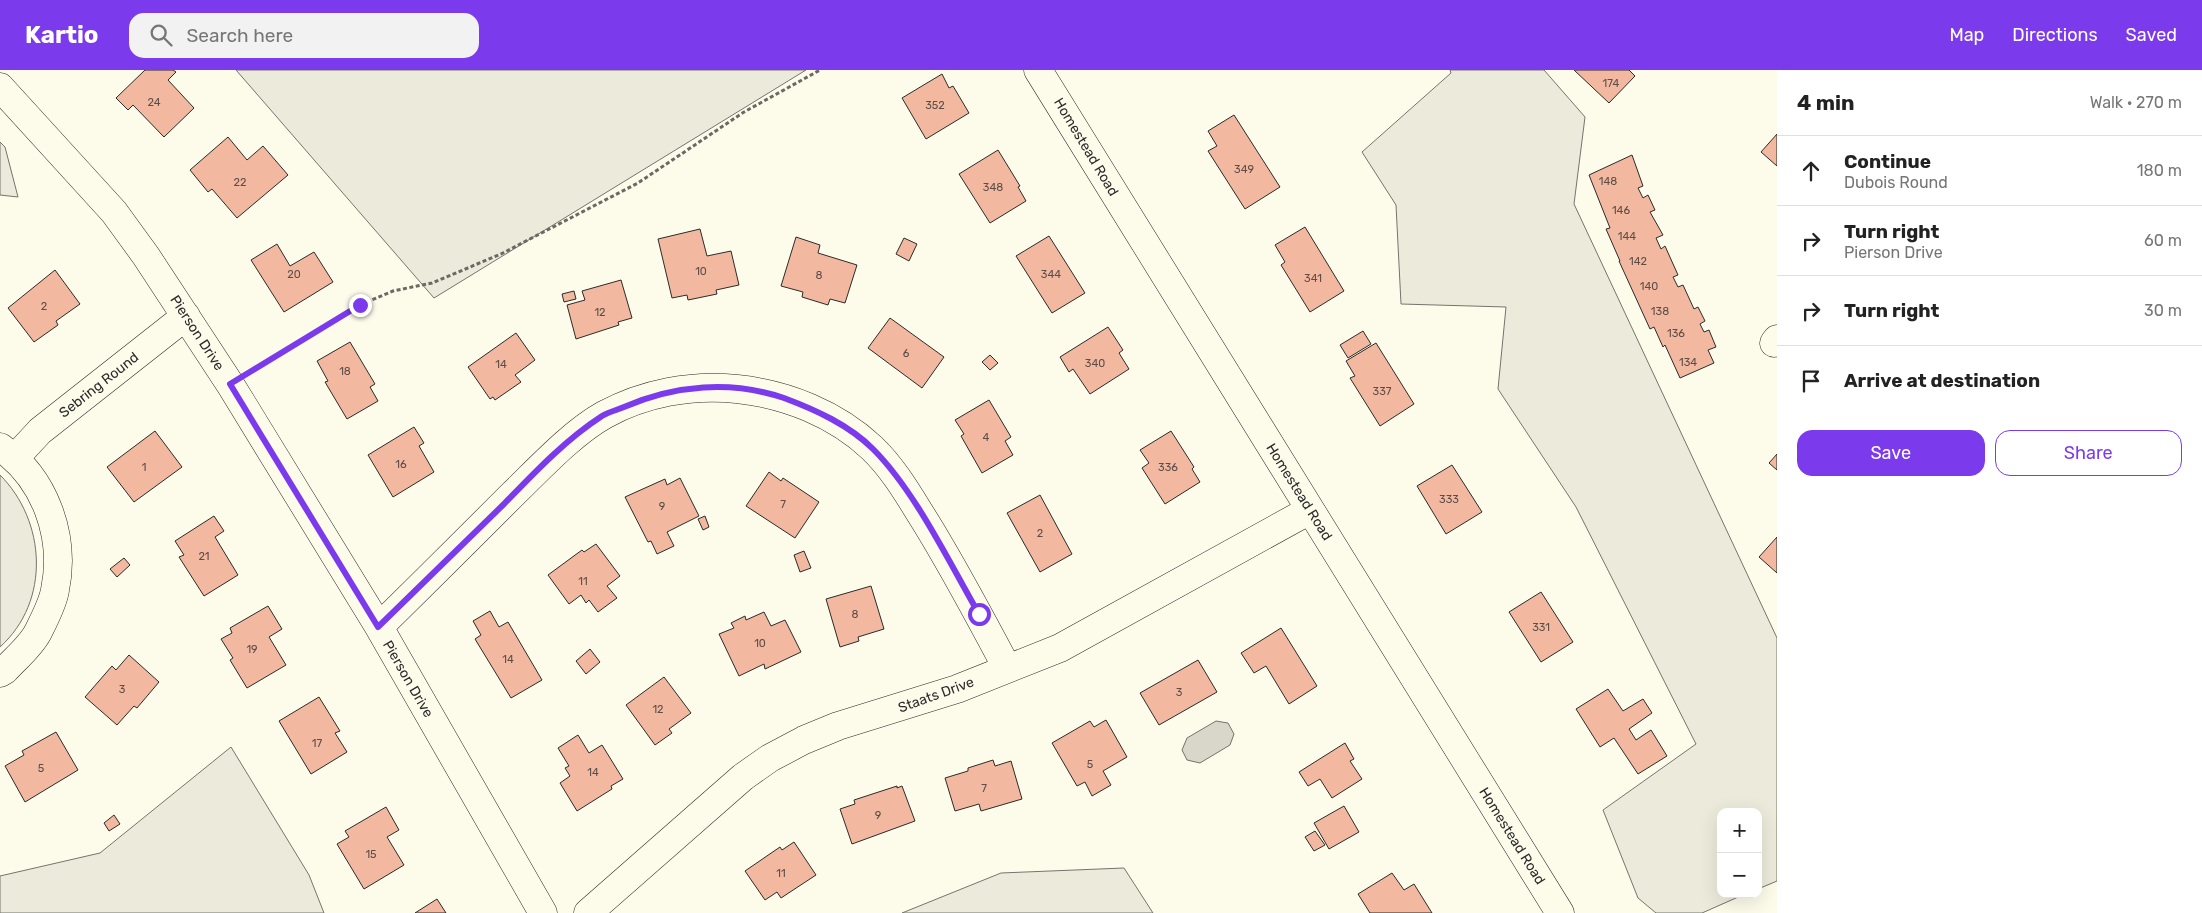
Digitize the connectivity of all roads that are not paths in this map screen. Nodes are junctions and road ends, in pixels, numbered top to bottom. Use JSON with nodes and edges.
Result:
{"nodes":[{"id":1,"x":1038,"y":70,"type":"edge"},
{"id":2,"x":0,"y":87,"type":"edge"},
{"id":3,"x":186,"y":316,"type":"junction"},
{"id":4,"x":8,"y":452,"type":"edge"},
{"id":5,"x":1310,"y":510,"type":"junction"},
{"id":6,"x":378,"y":627,"type":"junction"},
{"id":7,"x":1007,"y":668,"type":"junction"},
{"id":8,"x":0,"y":673,"type":"edge"},
{"id":9,"x":543,"y":913,"type":"edge"},
{"id":10,"x":588,"y":913,"type":"edge"},
{"id":11,"x":1560,"y":913,"type":"edge"}],
"edges":[{"from":1,"to":5,"type":"street","name":"Homestead Road"},
{"from":2,"to":3,"type":"street","name":"Pierson Drive"},
{"from":3,"to":4,"type":"street","name":"Sebring Round"},
{"from":3,"to":6,"type":"street","name":"Pierson Drive"},
{"from":4,"to":8,"type":"street","name":"Sebring Round"},
{"from":5,"to":7,"type":"street","name":"Staats Drive"},
{"from":5,"to":11,"type":"street","name":"Homestead Road"},
{"from":6,"to":7,"type":"street"},
{"from":6,"to":9,"type":"street","name":"Pierson Drive"},
{"from":7,"to":10,"type":"street","name":"Staats Drive"}]}
